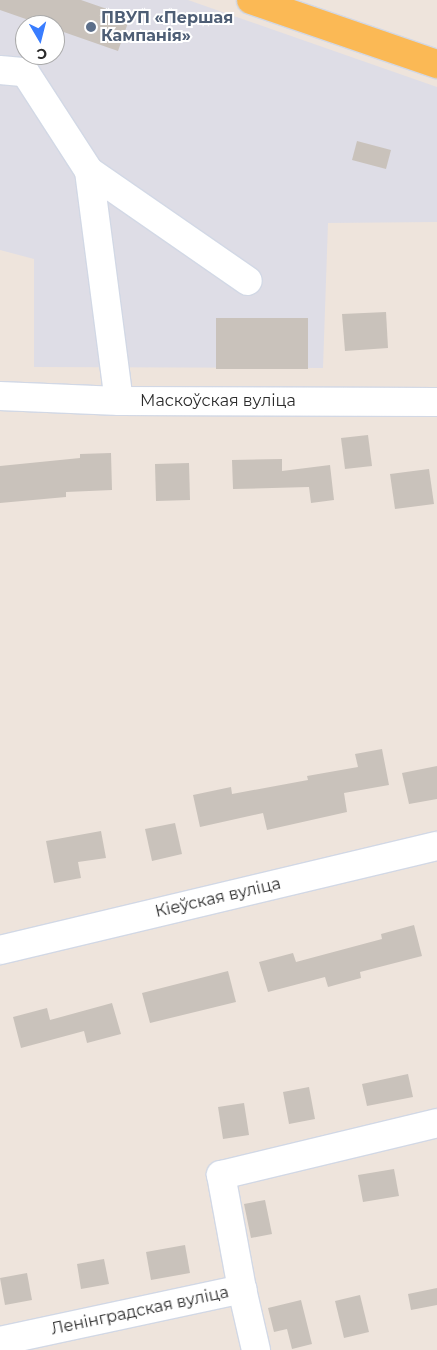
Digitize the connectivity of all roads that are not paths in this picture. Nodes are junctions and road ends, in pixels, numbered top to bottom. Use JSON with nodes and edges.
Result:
{"nodes":[{"id":1,"x":251,"y":0,"type":"edge"},
{"id":2,"x":437,"y":64,"type":"edge"},
{"id":3,"x":0,"y":70,"type":"edge"},
{"id":4,"x":89,"y":171,"type":"junction"},
{"id":5,"x":248,"y":281,"type":"dead end"},
{"id":6,"x":0,"y":396,"type":"edge"},
{"id":7,"x":119,"y":401,"type":"junction"},
{"id":8,"x":437,"y":402,"type":"edge"},
{"id":9,"x":437,"y":846,"type":"edge"},
{"id":10,"x":0,"y":950,"type":"edge"},
{"id":11,"x":437,"y":1123,"type":"edge"},
{"id":12,"x":242,"y":1289,"type":"junction"},
{"id":13,"x":0,"y":1341,"type":"edge"},
{"id":14,"x":256,"y":1350,"type":"edge"}],
"edges":[{"from":1,"to":2,"type":"main road"},
{"from":3,"to":4,"type":"street"},
{"from":4,"to":5,"type":"street"},
{"from":4,"to":7,"type":"street"},
{"from":6,"to":7,"type":"street","name":"Маскоўская вуліца"},
{"from":7,"to":8,"type":"street","name":"Маскоўская вуліца"},
{"from":9,"to":10,"type":"street","name":"Кіеўская вуліца"},
{"from":11,"to":12,"type":"street","name":"Ленінградская вуліца"},
{"from":12,"to":13,"type":"street","name":"Ленінградская вуліца"},
{"from":12,"to":14,"type":"street"}]}
